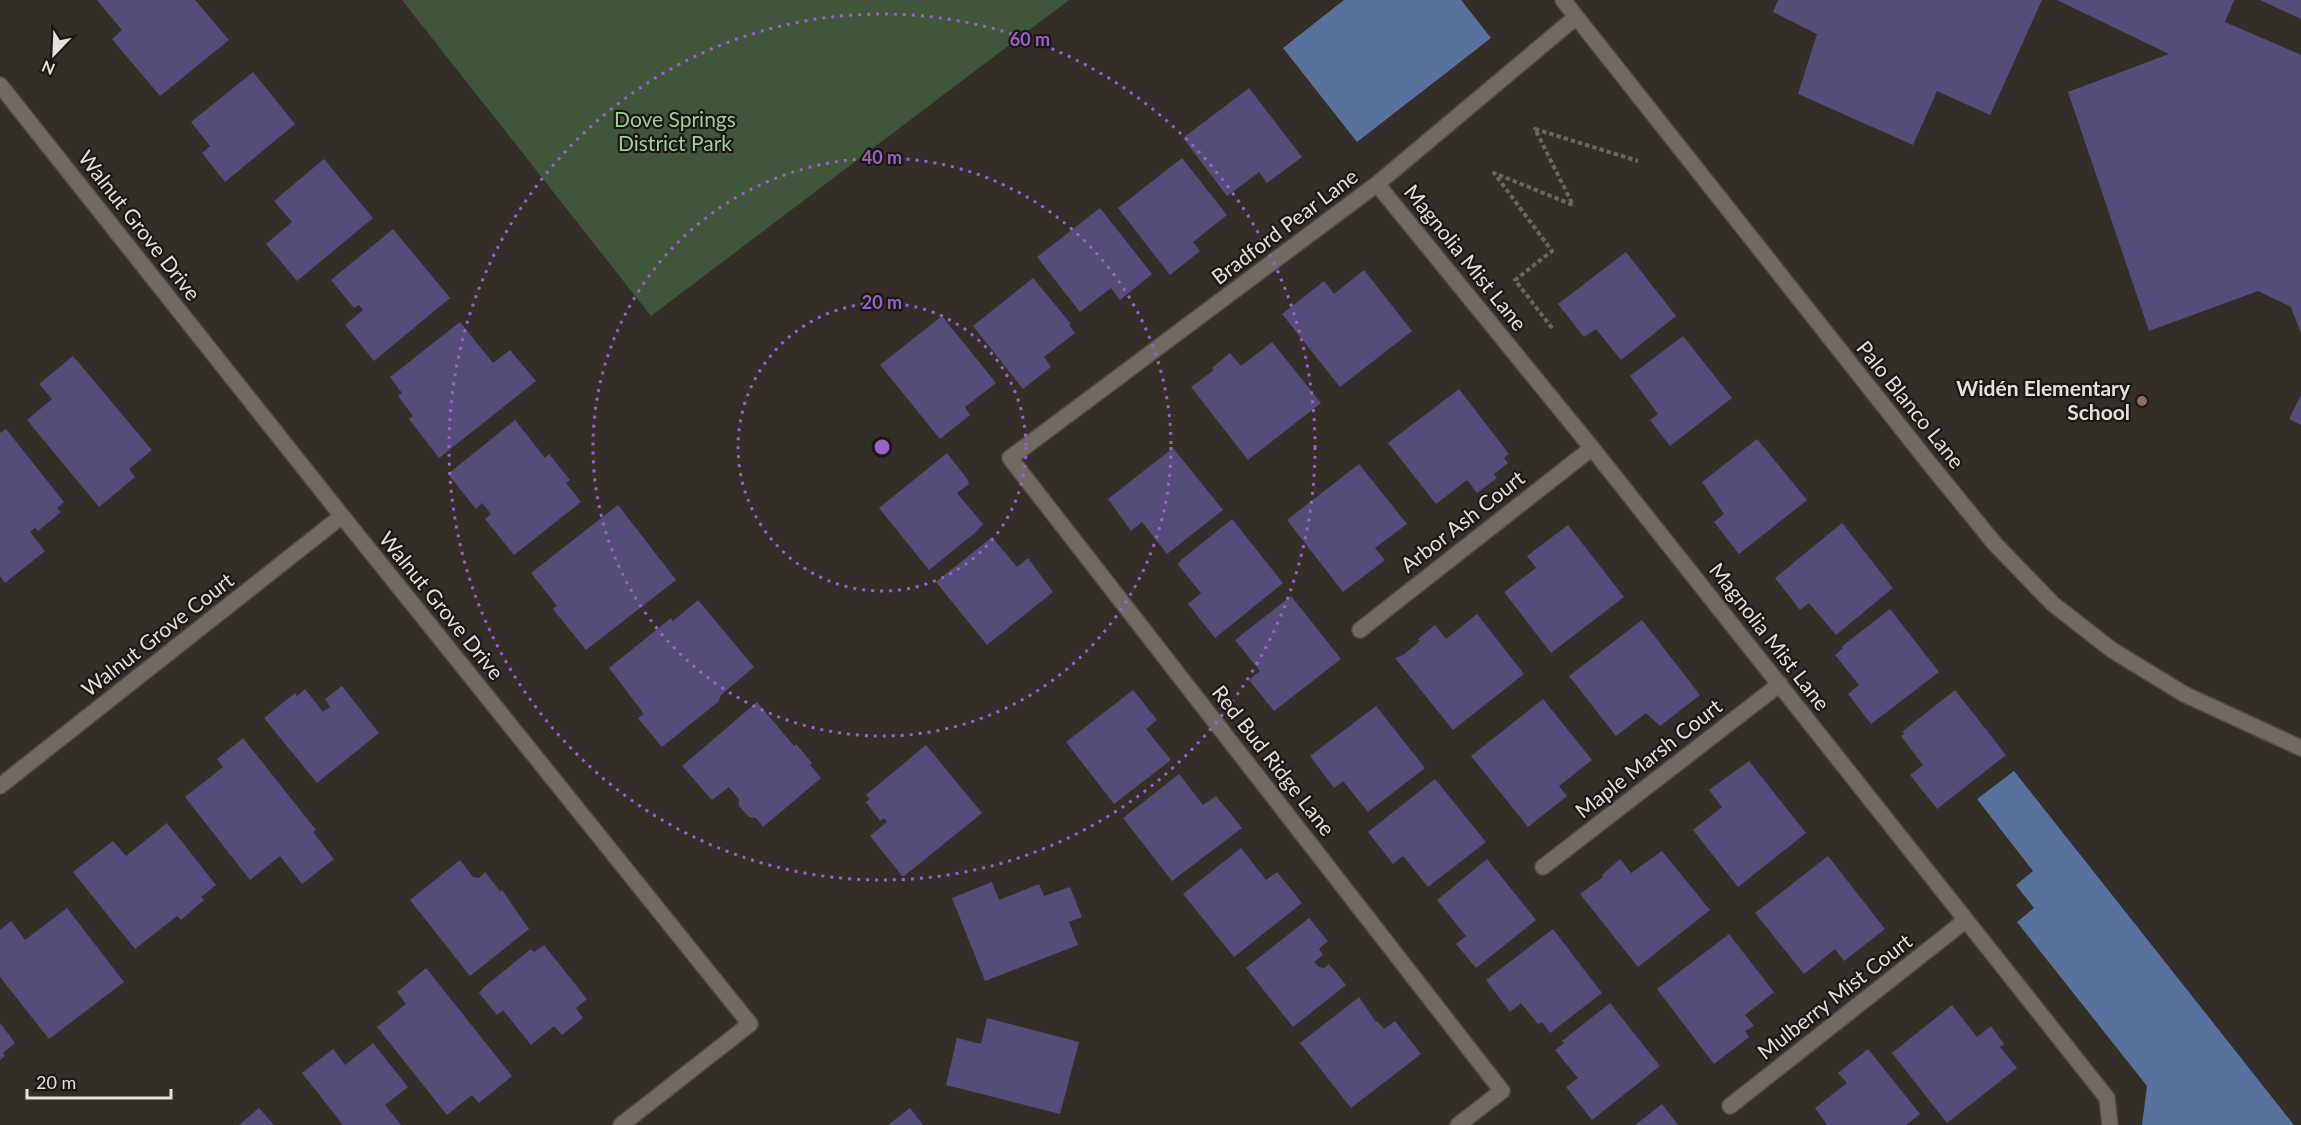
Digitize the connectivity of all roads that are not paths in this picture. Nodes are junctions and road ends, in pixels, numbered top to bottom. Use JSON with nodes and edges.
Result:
{"nodes":[{"id":1,"x":1563,"y":0,"type":"edge"},
{"id":2,"x":1576,"y":18,"type":"junction"},
{"id":3,"x":0,"y":85,"type":"edge"},
{"id":4,"x":1377,"y":184,"type":"junction"},
{"id":5,"x":1592,"y":448,"type":"junction"},
{"id":6,"x":1010,"y":458,"type":"joint"},
{"id":7,"x":342,"y":516,"type":"junction"},
{"id":8,"x":1360,"y":630,"type":"dead end"},
{"id":9,"x":1780,"y":684,"type":"junction"},
{"id":10,"x":2301,"y":748,"type":"edge"},
{"id":11,"x":0,"y":786,"type":"edge"},
{"id":12,"x":1543,"y":867,"type":"dead end"},
{"id":13,"x":1966,"y":920,"type":"junction"},
{"id":14,"x":1730,"y":1106,"type":"dead end"},
{"id":15,"x":621,"y":1125,"type":"edge"},
{"id":16,"x":1458,"y":1125,"type":"edge"},
{"id":17,"x":2110,"y":1125,"type":"edge"}],
"edges":[{"from":1,"to":2,"type":"street","name":"Palo Blanco Lane"},
{"from":2,"to":4,"type":"street","name":"Bradford Pear Lane"},
{"from":2,"to":10,"type":"street","name":"Palo Blanco Lane"},
{"from":3,"to":7,"type":"street","name":"Walnut Grove Drive"},
{"from":4,"to":5,"type":"street","name":"Magnolia Mist Lane"},
{"from":4,"to":6,"type":"street","name":"Bradford Pear Lane"},
{"from":5,"to":8,"type":"street","name":"Arbor Ash Court"},
{"from":5,"to":9,"type":"street","name":"Magnolia Mist Lane"},
{"from":6,"to":16,"type":"street","name":"Red Bud Ridge Lane"},
{"from":7,"to":11,"type":"street","name":"Walnut Grove Court"},
{"from":7,"to":15,"type":"street","name":"Walnut Grove Drive"},
{"from":9,"to":12,"type":"street","name":"Maple Marsh Court"},
{"from":9,"to":13,"type":"street","name":"Magnolia Mist Lane"},
{"from":13,"to":14,"type":"street","name":"Mulberry Mist Court"},
{"from":13,"to":17,"type":"street","name":"Magnolia Mist Lane"}]}
